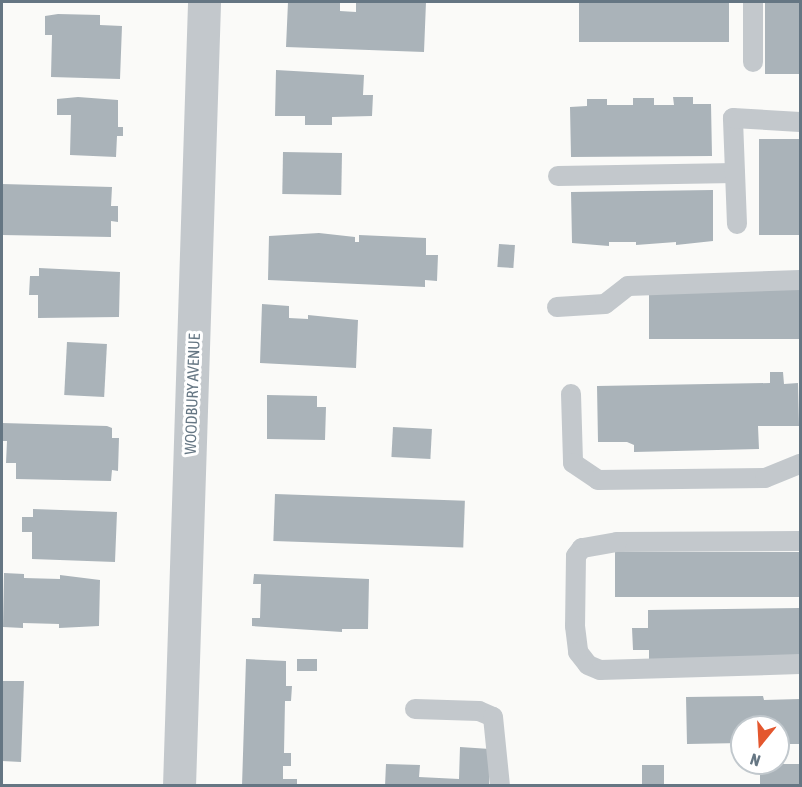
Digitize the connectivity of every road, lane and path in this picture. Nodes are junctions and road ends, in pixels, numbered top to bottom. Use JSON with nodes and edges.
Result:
{"nodes":[{"id":1,"x":204,"y":2,"type":"edge"},
{"id":2,"x":753,"y":2,"type":"edge"},
{"id":3,"x":753,"y":62,"type":"dead end"},
{"id":4,"x":801,"y":122,"type":"edge"},
{"id":5,"x":735,"y":173,"type":"junction"},
{"id":6,"x":558,"y":176,"type":"dead end"},
{"id":7,"x":737,"y":224,"type":"dead end"},
{"id":8,"x":801,"y":280,"type":"edge"},
{"id":9,"x":557,"y":307,"type":"dead end"},
{"id":10,"x":571,"y":394,"type":"dead end"},
{"id":11,"x":801,"y":464,"type":"edge"},
{"id":12,"x":801,"y":542,"type":"edge"},
{"id":13,"x":801,"y":664,"type":"edge"},
{"id":14,"x":415,"y":709,"type":"dead end"},
{"id":15,"x":179,"y":786,"type":"edge"},
{"id":16,"x":500,"y":786,"type":"edge"}],
"edges":[{"from":1,"to":15,"type":"street","name":"WOODBURY AVENUE"},
{"from":2,"to":3,"type":"lane"},
{"from":4,"to":5,"type":"lane"},
{"from":5,"to":6,"type":"lane"},
{"from":5,"to":7,"type":"lane"},
{"from":8,"to":9,"type":"lane"},
{"from":10,"to":11,"type":"lane"},
{"from":12,"to":13,"type":"lane"},
{"from":14,"to":16,"type":"lane"}]}
